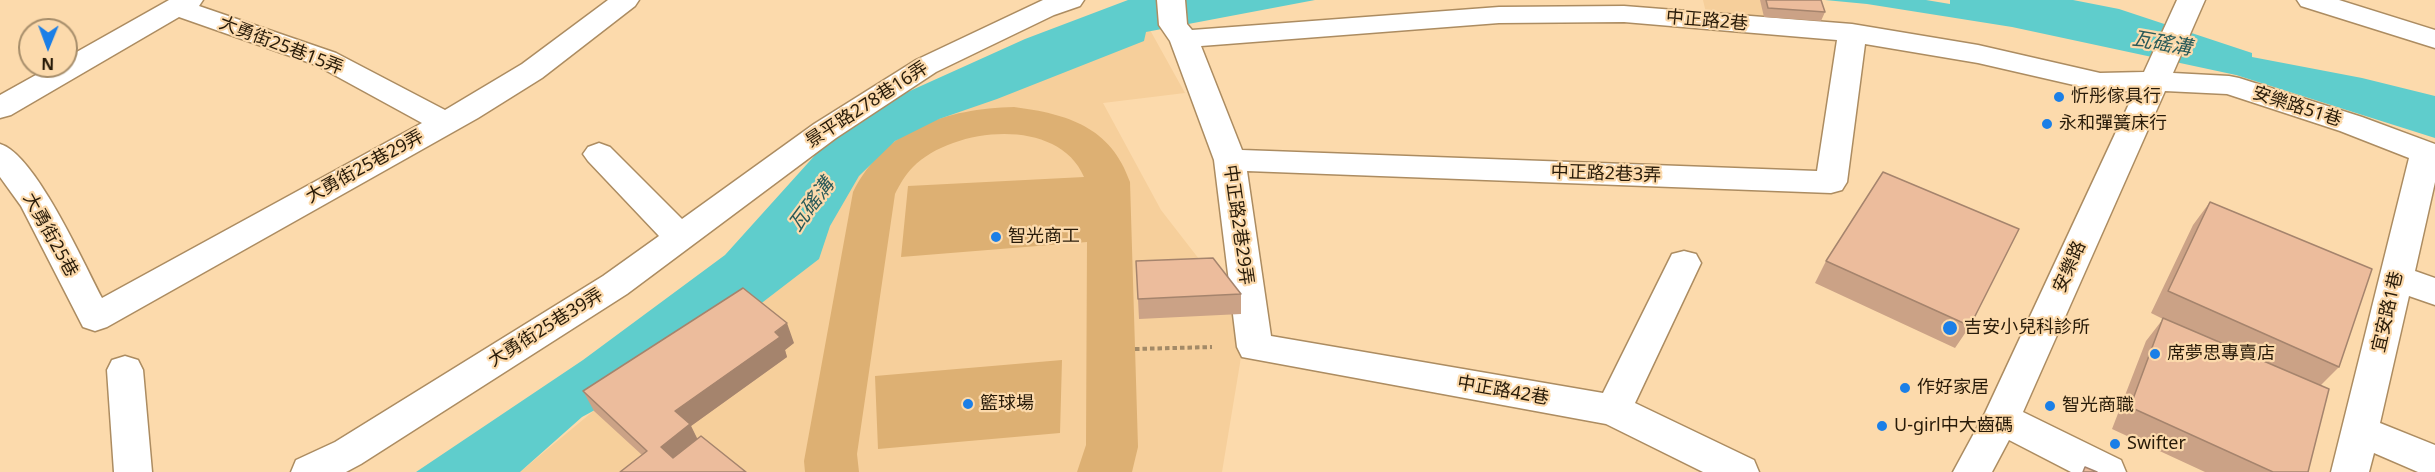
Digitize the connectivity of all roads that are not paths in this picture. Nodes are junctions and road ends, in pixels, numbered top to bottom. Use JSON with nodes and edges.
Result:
{"nodes":[{"id":1,"x":625,"y":0,"type":"edge"},
{"id":2,"x":1070,"y":0,"type":"edge"},
{"id":3,"x":2191,"y":0,"type":"edge"},
{"id":4,"x":2311,"y":0,"type":"edge"},
{"id":5,"x":183,"y":4,"type":"edge"},
{"id":6,"x":1176,"y":21,"type":"edge"},
{"id":7,"x":1852,"y":33,"type":"junction"},
{"id":8,"x":2435,"y":39,"type":"edge"},
{"id":9,"x":2159,"y":70,"type":"junction"},
{"id":10,"x":0,"y":108,"type":"edge"},
{"id":11,"x":445,"y":123,"type":"junction"},
{"id":12,"x":599,"y":154,"type":"dead end"},
{"id":13,"x":0,"y":155,"type":"edge"},
{"id":14,"x":2430,"y":155,"type":"edge"},
{"id":15,"x":1230,"y":160,"type":"junction"},
{"id":16,"x":680,"y":237,"type":"junction"},
{"id":17,"x":1684,"y":263,"type":"dead end"},
{"id":18,"x":2396,"y":277,"type":"junction"},
{"id":19,"x":2435,"y":292,"type":"edge"},
{"id":20,"x":95,"y":318,"type":"joint"},
{"id":21,"x":1255,"y":347,"type":"joint"},
{"id":22,"x":125,"y":370,"type":"dead end"},
{"id":23,"x":1613,"y":410,"type":"junction"},
{"id":24,"x":2001,"y":419,"type":"junction"},
{"id":25,"x":2360,"y":431,"type":"junction"},
{"id":26,"x":2435,"y":462,"type":"edge"},
{"id":27,"x":133,"y":472,"type":"edge"},
{"id":28,"x":310,"y":472,"type":"edge"},
{"id":29,"x":1740,"y":472,"type":"edge"},
{"id":30,"x":1972,"y":472,"type":"edge"},
{"id":31,"x":2107,"y":472,"type":"edge"},
{"id":32,"x":2350,"y":472,"type":"edge"}],
"edges":[{"from":1,"to":11,"type":"street","name":"大勇街25巷29弄"},
{"from":2,"to":16,"type":"street","name":"景平路278巷16弄"},
{"from":3,"to":9,"type":"street","name":"安樂路"},
{"from":4,"to":8,"type":"street"},
{"from":5,"to":10,"type":"street"},
{"from":5,"to":11,"type":"street","name":"大勇街25巷15弄"},
{"from":6,"to":7,"type":"street","name":"中正路2巷"},
{"from":6,"to":15,"type":"street","name":"中正路2巷29弄"},
{"from":7,"to":9,"type":"street","name":"中正路2巷"},
{"from":7,"to":15,"type":"street","name":"中正路2巷3弄"},
{"from":9,"to":14,"type":"street","name":"安樂路51巷"},
{"from":9,"to":24,"type":"street","name":"安樂路"},
{"from":11,"to":20,"type":"street","name":"大勇街25巷29弄"},
{"from":12,"to":16,"type":"street"},
{"from":13,"to":20,"type":"street","name":"大勇街25巷"},
{"from":14,"to":18,"type":"street","name":"宜安路1巷"},
{"from":15,"to":21,"type":"street","name":"中正路2巷29弄"},
{"from":16,"to":28,"type":"street","name":"大勇街25巷39弄"},
{"from":17,"to":23,"type":"street"},
{"from":18,"to":19,"type":"street"},
{"from":18,"to":25,"type":"street","name":"宜安路1巷"},
{"from":21,"to":23,"type":"street","name":"中正路42巷"},
{"from":22,"to":27,"type":"street"},
{"from":23,"to":29,"type":"street","name":"中正路42巷"},
{"from":24,"to":30,"type":"street","name":"安樂路"},
{"from":24,"to":31,"type":"street"},
{"from":25,"to":26,"type":"street"},
{"from":25,"to":32,"type":"street","name":"宜安路1巷"}]}
